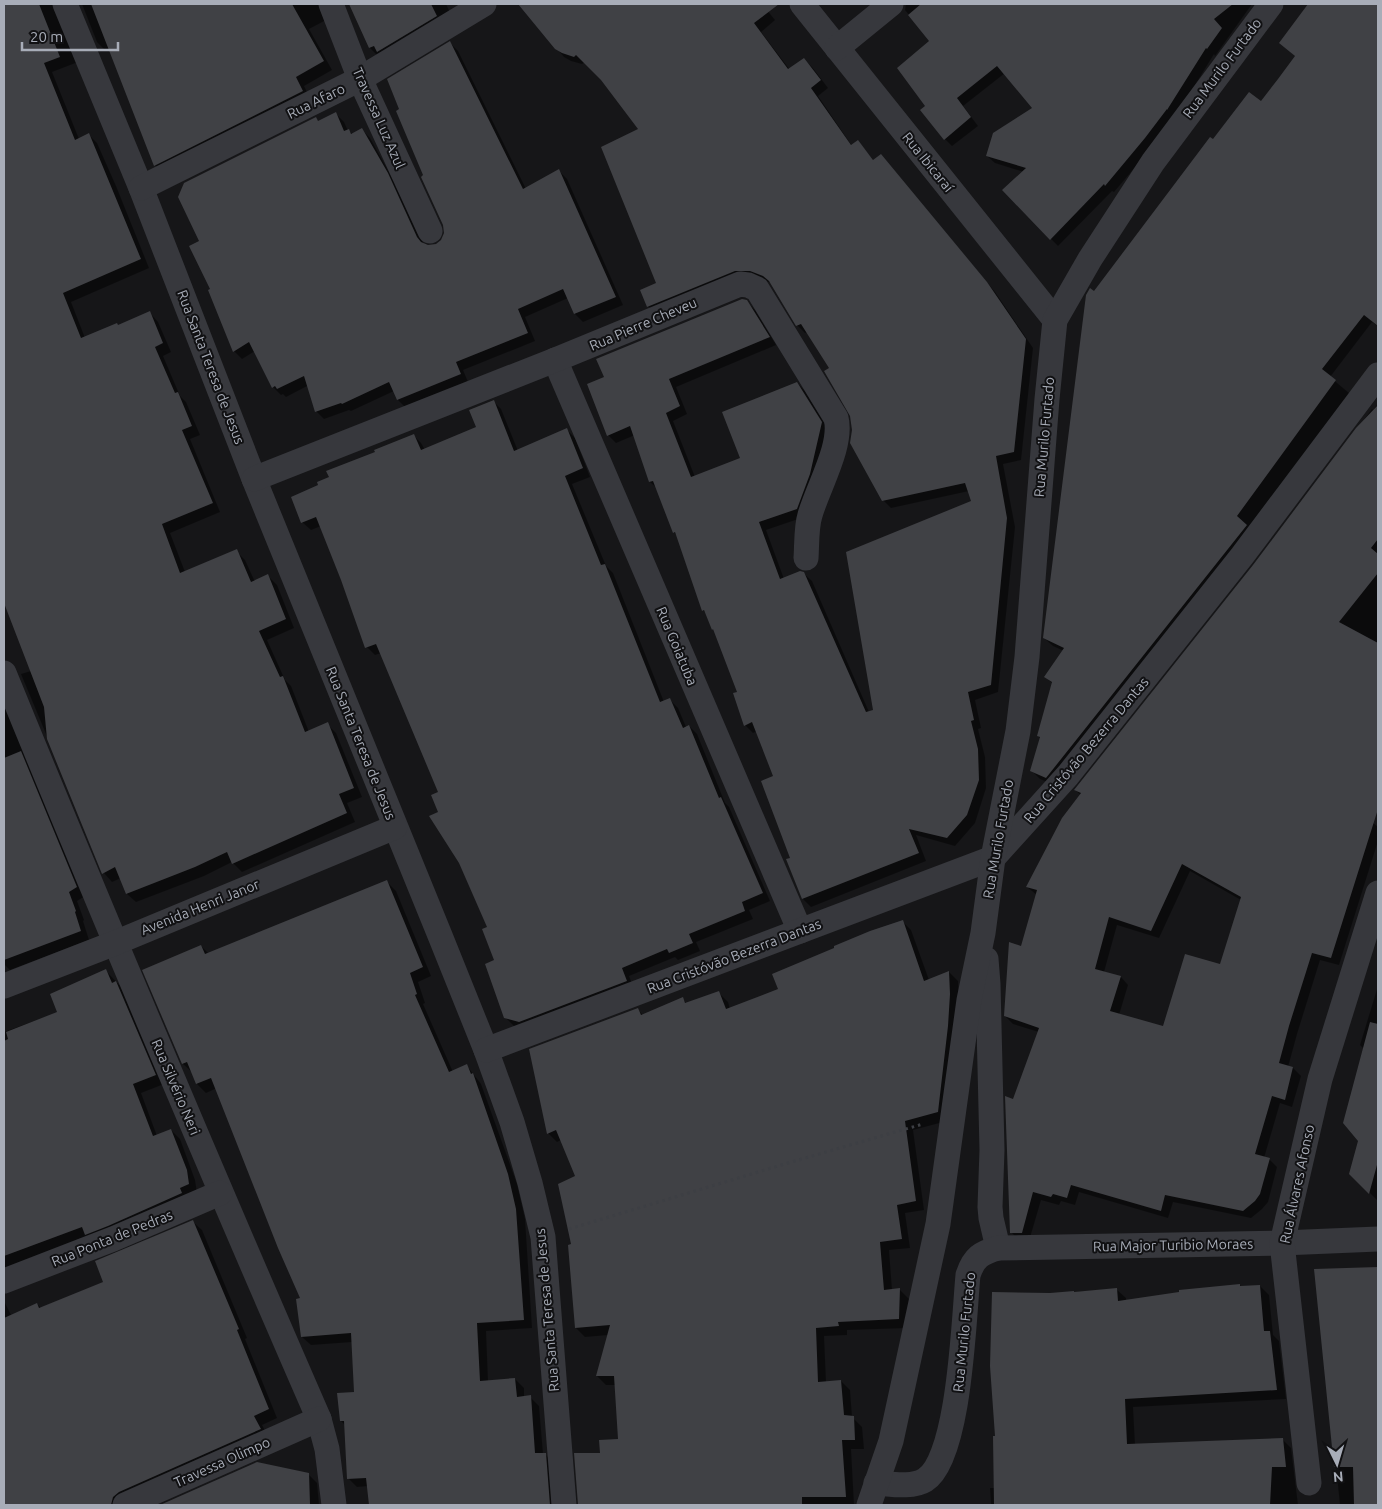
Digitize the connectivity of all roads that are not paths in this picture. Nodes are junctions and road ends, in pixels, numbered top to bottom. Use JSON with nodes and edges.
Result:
{"nodes":[{"id":1,"x":65,"y":4,"type":"edge"},
{"id":2,"x":331,"y":4,"type":"edge"},
{"id":3,"x":484,"y":4,"type":"edge"},
{"id":4,"x":802,"y":4,"type":"edge"},
{"id":5,"x":891,"y":4,"type":"edge"},
{"id":6,"x":1271,"y":4,"type":"edge"},
{"id":7,"x":837,"y":48,"type":"junction"},
{"id":8,"x":360,"y":79,"type":"junction"},
{"id":9,"x":141,"y":188,"type":"junction"},
{"id":10,"x":430,"y":231,"type":"dead end"},
{"id":11,"x":1055,"y":320,"type":"junction"},
{"id":12,"x":555,"y":360,"type":"junction"},
{"id":13,"x":1378,"y":375,"type":"edge"},
{"id":14,"x":254,"y":479,"type":"junction"},
{"id":15,"x":806,"y":558,"type":"dead end"},
{"id":16,"x":4,"y":673,"type":"edge"},
{"id":17,"x":395,"y":827,"type":"junction"},
{"id":18,"x":993,"y":858,"type":"junction"},
{"id":19,"x":1378,"y":893,"type":"edge"},
{"id":20,"x":800,"y":931,"type":"junction"},
{"id":21,"x":983,"y":933,"type":"junction"},
{"id":22,"x":115,"y":943,"type":"junction"},
{"id":23,"x":4,"y":986,"type":"edge"},
{"id":24,"x":486,"y":1050,"type":"junction"},
{"id":25,"x":220,"y":1193,"type":"junction"},
{"id":26,"x":1378,"y":1239,"type":"edge"},
{"id":27,"x":1282,"y":1243,"type":"junction"},
{"id":28,"x":998,"y":1248,"type":"junction"},
{"id":29,"x":4,"y":1281,"type":"edge"},
{"id":30,"x":319,"y":1419,"type":"junction"},
{"id":31,"x":1309,"y":1483,"type":"dead end"},
{"id":32,"x":873,"y":1494,"type":"edge"},
{"id":33,"x":125,"y":1505,"type":"edge"},
{"id":34,"x":334,"y":1505,"type":"edge"},
{"id":35,"x":564,"y":1505,"type":"edge"}],
"edges":[{"from":1,"to":9,"type":"street","name":"Rua Santa Teresa de Jesus"},
{"from":2,"to":8,"type":"street","name":"Travessa Luz Azul"},
{"from":3,"to":8,"type":"street","name":"Rua Afaro"},
{"from":4,"to":7,"type":"street","name":"Rua Ibicaraí"},
{"from":5,"to":7,"type":"street"},
{"from":6,"to":11,"type":"street","name":"Rua Murilo Furtado"},
{"from":7,"to":11,"type":"street","name":"Rua Ibicaraí"},
{"from":8,"to":9,"type":"street","name":"Rua Afaro"},
{"from":8,"to":10,"type":"street","name":"Travessa Luz Azul"},
{"from":9,"to":14,"type":"street","name":"Rua Santa Teresa de Jesus"},
{"from":11,"to":18,"type":"street","name":"Rua Murilo Furtado"},
{"from":12,"to":14,"type":"street","name":"Rua Pierre Cheveu"},
{"from":12,"to":15,"type":"street","name":"Rua Pierre Cheveu"},
{"from":12,"to":20,"type":"street","name":"Rua Goiatuba"},
{"from":13,"to":18,"type":"street","name":"Rua Cristóvão Bezerra Dantas"},
{"from":14,"to":17,"type":"street","name":"Rua Santa Teresa de Jesus"},
{"from":16,"to":22,"type":"street","name":"Rua Silvério Neri"},
{"from":17,"to":22,"type":"street","name":"Avenida Henri Janor"},
{"from":17,"to":24,"type":"street","name":"Rua Santa Teresa de Jesus"},
{"from":18,"to":20,"type":"street","name":"Rua Cristóvão Bezerra Dantas"},
{"from":18,"to":21,"type":"street","name":"Rua Murilo Furtado"},
{"from":19,"to":27,"type":"street","name":"Rua Álvares Afonso"},
{"from":20,"to":24,"type":"street","name":"Rua Cristóvão Bezerra Dantas"},
{"from":21,"to":28,"type":"street","name":"Rua Murilo Furtado"},
{"from":21,"to":32,"type":"street","name":"Rua Murilo Furtado"},
{"from":22,"to":23,"type":"street","name":"Avenida Henri Janor"},
{"from":22,"to":25,"type":"street","name":"Rua Silvério Neri"},
{"from":24,"to":35,"type":"street","name":"Rua Santa Teresa de Jesus"},
{"from":25,"to":29,"type":"street","name":"Rua Ponta de Pedras"},
{"from":25,"to":30,"type":"street","name":"Rua Silvério Neri"},
{"from":26,"to":27,"type":"street","name":"Rua Major Turibio Moraes"},
{"from":27,"to":28,"type":"street","name":"Rua Major Turibio Moraes"},
{"from":27,"to":31,"type":"street","name":"Rua Álvares Afonso"},
{"from":28,"to":32,"type":"street","name":"Rua Murilo Furtado"},
{"from":30,"to":33,"type":"street","name":"Travessa Olimpo"},
{"from":30,"to":34,"type":"street","name":"Rua Silvério Neri"}]}
